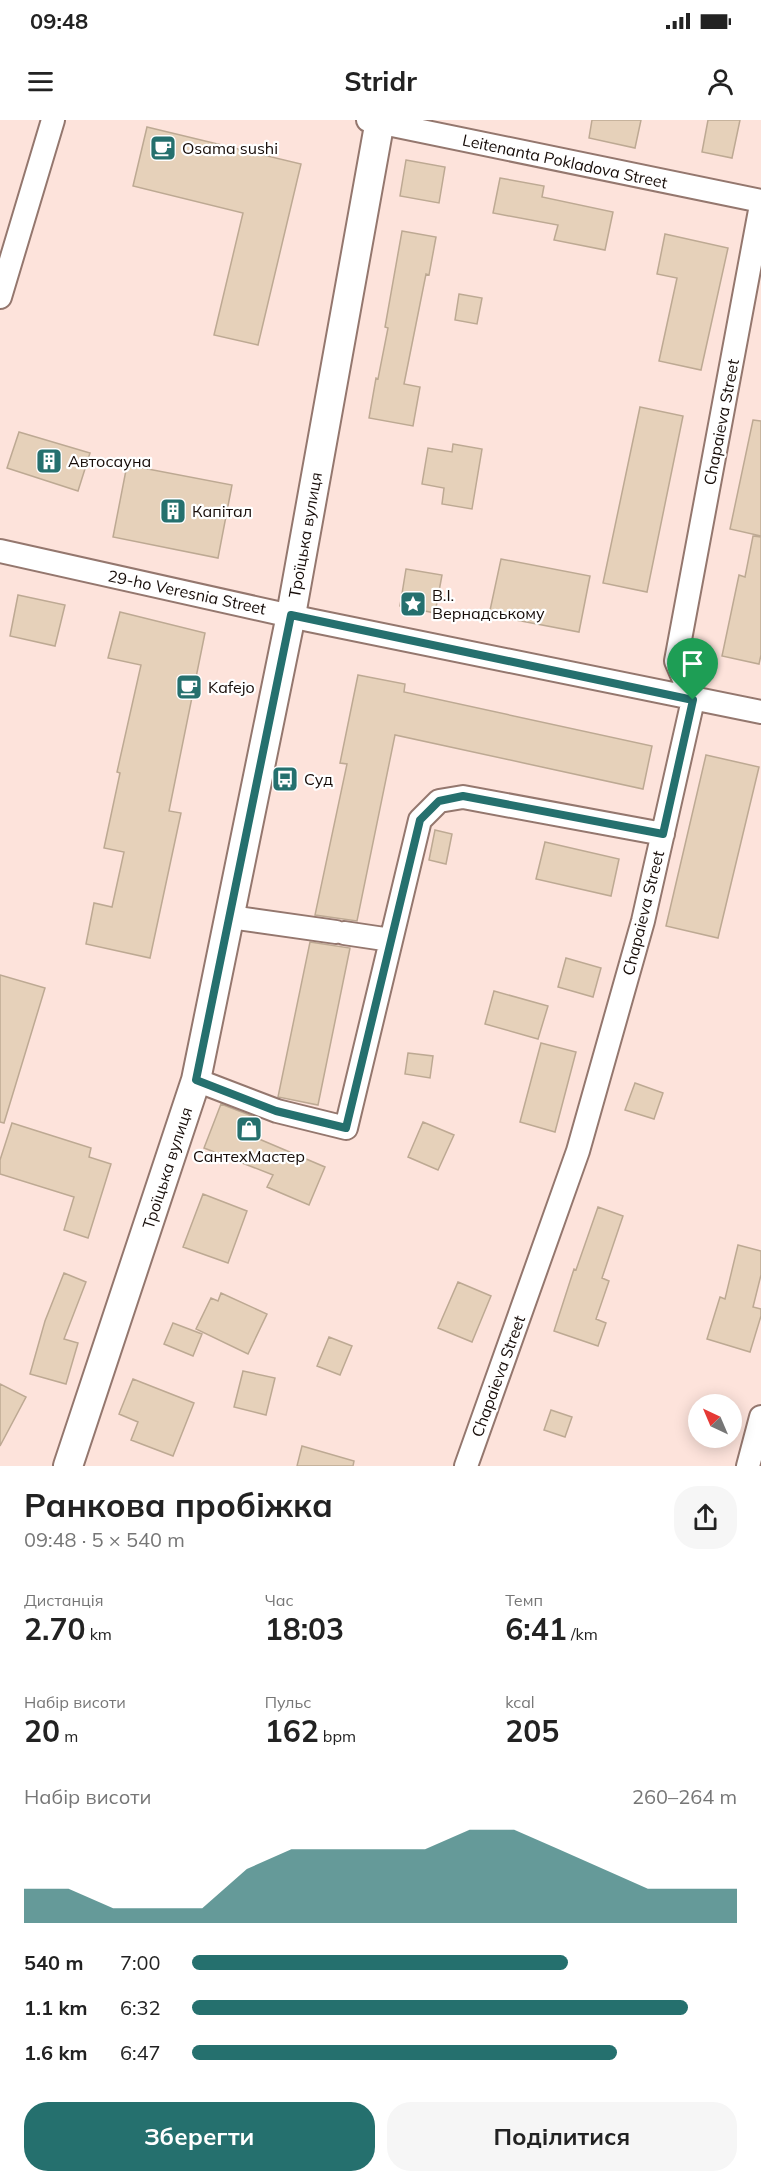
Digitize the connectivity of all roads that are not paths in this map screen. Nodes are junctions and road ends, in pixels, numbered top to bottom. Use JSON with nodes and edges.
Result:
{"nodes":[{"id":1,"x":53,"y":120,"type":"edge"},
{"id":2,"x":376,"y":121,"type":"edge"},
{"id":3,"x":761,"y":203,"type":"edge"},
{"id":4,"x":0,"y":297,"type":"edge"},
{"id":5,"x":0,"y":551,"type":"edge"},
{"id":6,"x":291,"y":615,"type":"junction"},
{"id":7,"x":693,"y":700,"type":"junction"},
{"id":8,"x":761,"y":712,"type":"edge"},
{"id":9,"x":663,"y":834,"type":"junction"},
{"id":10,"x":230,"y":917,"type":"junction"},
{"id":11,"x":391,"y":940,"type":"junction"},
{"id":12,"x":196,"y":1080,"type":"junction"},
{"id":13,"x":761,"y":1417,"type":"edge"},
{"id":14,"x":68,"y":1466,"type":"edge"},
{"id":15,"x":466,"y":1466,"type":"edge"},
{"id":16,"x":748,"y":1466,"type":"edge"}],
"edges":[{"from":1,"to":4,"type":"street"},
{"from":2,"to":3,"type":"street","name":"Leitenanta Pokladova Street"},
{"from":2,"to":6,"type":"main road","name":"Троїцька вулиця"},
{"from":3,"to":7,"type":"street","name":"Chapaieva Street"},
{"from":5,"to":6,"type":"street","name":"29-ho Veresnia Street"},
{"from":6,"to":7,"type":"street","name":"29-ho Veresnia Street"},
{"from":6,"to":10,"type":"main road","name":"Троїцька вулиця"},
{"from":7,"to":8,"type":"street","name":"29-ho Veresnia Street"},
{"from":7,"to":9,"type":"street","name":"Chapaieva Street"},
{"from":9,"to":11,"type":"street"},
{"from":9,"to":15,"type":"street","name":"Chapaieva Street"},
{"from":10,"to":11,"type":"street"},
{"from":10,"to":12,"type":"main road","name":"Троїцька вулиця"},
{"from":11,"to":12,"type":"street"},
{"from":12,"to":14,"type":"main road","name":"Троїцька вулиця"},
{"from":13,"to":16,"type":"street"}]}
